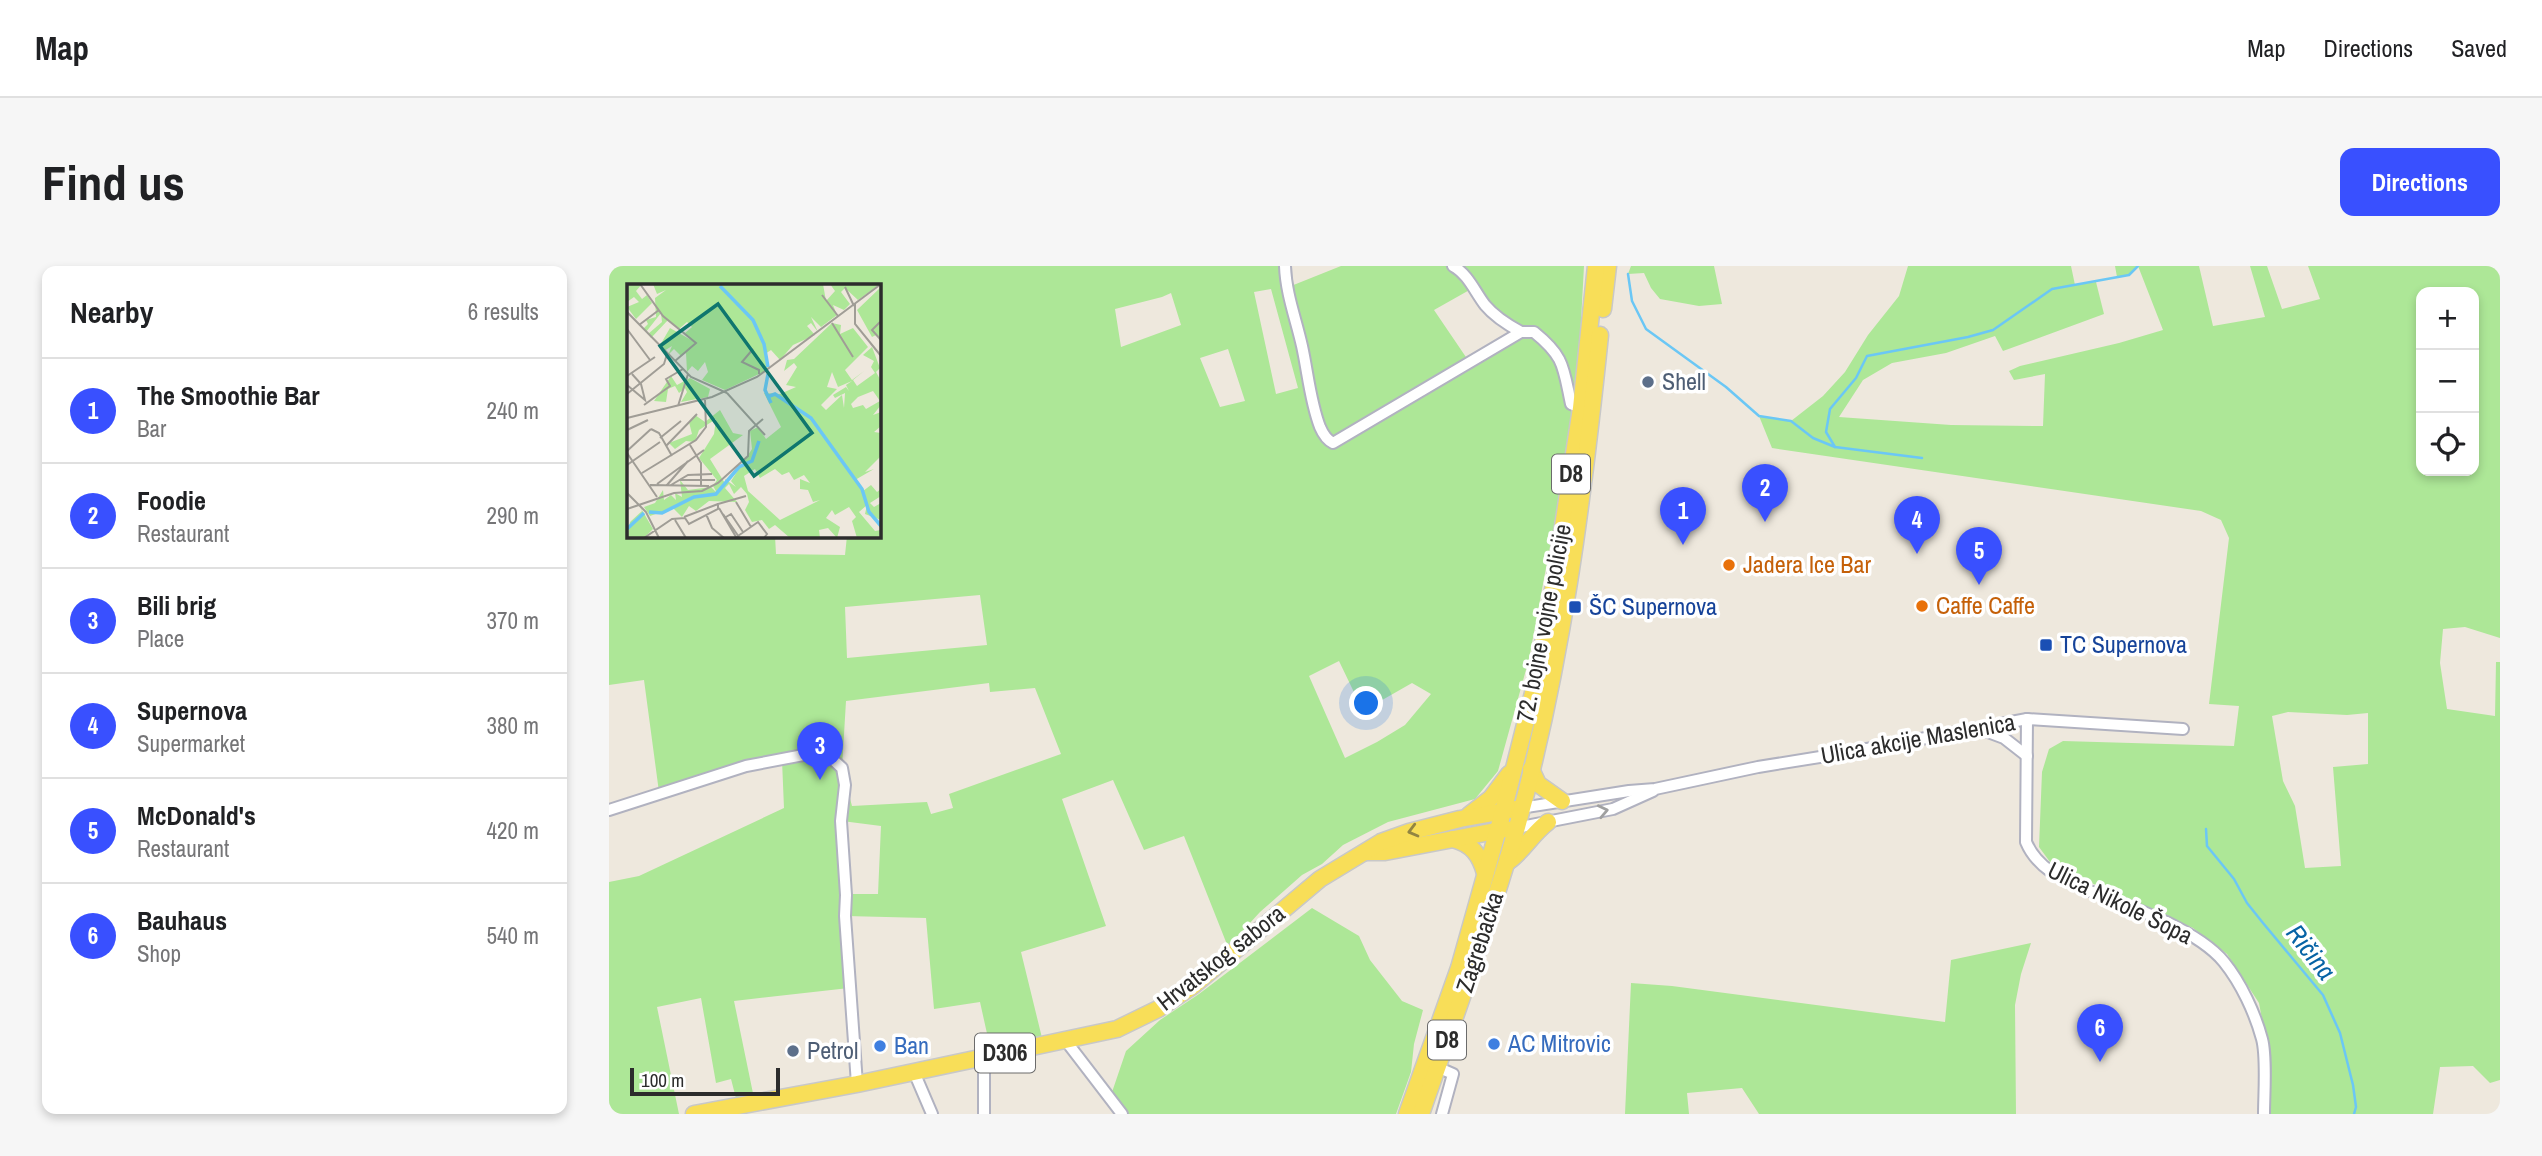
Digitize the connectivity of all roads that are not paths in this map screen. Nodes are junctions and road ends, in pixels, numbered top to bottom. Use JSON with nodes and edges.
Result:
{"nodes":[{"id":1,"x":1285,"y":266,"type":"edge"},
{"id":2,"x":1453,"y":266,"type":"edge"},
{"id":3,"x":1596,"y":266,"type":"edge"},
{"id":4,"x":1608,"y":266,"type":"edge"},
{"id":5,"x":1521,"y":332,"type":"junction"},
{"id":6,"x":1581,"y":408,"type":"junction"},
{"id":7,"x":2027,"y":719,"type":"junction"},
{"id":8,"x":1977,"y":728,"type":"junction"},
{"id":9,"x":2183,"y":729,"type":"dead end"},
{"id":10,"x":2027,"y":756,"type":"junction"},
{"id":11,"x":1523,"y":768,"type":"junction"},
{"id":12,"x":1655,"y":789,"type":"junction"},
{"id":13,"x":1562,"y":801,"type":"junction"},
{"id":14,"x":1521,"y":808,"type":"junction"},
{"id":15,"x":609,"y":810,"type":"edge"},
{"id":16,"x":1503,"y":812,"type":"junction"},
{"id":17,"x":1460,"y":819,"type":"junction"},
{"id":18,"x":1548,"y":822,"type":"junction"},
{"id":19,"x":1516,"y":828,"type":"junction"},
{"id":20,"x":1498,"y":830,"type":"junction"},
{"id":21,"x":1450,"y":839,"type":"junction"},
{"id":22,"x":1367,"y":852,"type":"junction"},
{"id":23,"x":1504,"y":865,"type":"junction"},
{"id":24,"x":1485,"y":873,"type":"junction"},
{"id":25,"x":1066,"y":1041,"type":"junction"},
{"id":26,"x":984,"y":1057,"type":"junction"},
{"id":27,"x":1437,"y":1067,"type":"junction"},
{"id":28,"x":914,"y":1072,"type":"junction"},
{"id":29,"x":857,"y":1084,"type":"junction"},
{"id":30,"x":738,"y":1110,"type":"edge"},
{"id":31,"x":694,"y":1114,"type":"edge"},
{"id":32,"x":932,"y":1114,"type":"edge"},
{"id":33,"x":984,"y":1114,"type":"edge"},
{"id":34,"x":1122,"y":1114,"type":"edge"},
{"id":35,"x":1406,"y":1114,"type":"edge"},
{"id":36,"x":1421,"y":1114,"type":"edge"},
{"id":37,"x":1442,"y":1114,"type":"edge"},
{"id":38,"x":2264,"y":1114,"type":"edge"}],
"edges":[{"from":1,"to":5,"type":"street"},
{"from":2,"to":5,"type":"street"},
{"from":3,"to":6,"type":"main road","name":"72. bojne vojne policije","number":"D8"},
{"from":4,"to":11,"type":"main road","name":"72. bojne vojne policije","number":"D8"},
{"from":5,"to":6,"type":"street"},
{"from":6,"to":11,"type":"main road","name":"72. bojne vojne policije","number":"D8"},
{"from":7,"to":8,"type":"street","name":"Ulica akcije Maslenica"},
{"from":7,"to":9,"type":"street","name":"Ulica akcije Maslenica"},
{"from":7,"to":10,"type":"street","name":"Ulica Nikole Šopa"},
{"from":8,"to":10,"type":"street"},
{"from":8,"to":12,"type":"street","name":"Ulica akcije Maslenica"},
{"from":10,"to":38,"type":"street","name":"Ulica Nikole Šopa"},
{"from":11,"to":13,"type":"main road"},
{"from":11,"to":14,"type":"main road","name":"72. bojne vojne policije","number":"D8"},
{"from":11,"to":16,"type":"main road","name":"72. bojne vojne policije","number":"D8"},
{"from":11,"to":17,"type":"main road"},
{"from":12,"to":13,"type":"street","name":"Ulica akcije Maslenica"},
{"from":18,"to":12,"type":"street","name":"Ulica akcije Maslenica","one_way":true},
{"from":13,"to":14,"type":"street","name":"Ulica akcije Maslenica"},
{"from":14,"to":16,"type":"main road","name":"Hrvatskog sabora"},
{"from":14,"to":19,"type":"main road","name":"Zagrebačka","number":"D8"},
{"from":15,"to":29,"type":"street"},
{"from":16,"to":17,"type":"main road","name":"Hrvatskog sabora","number":"D306"},
{"from":16,"to":20,"type":"main road","name":"Zagrebačka","number":"D8"},
{"from":17,"to":22,"type":"main road","name":"Hrvatskog sabora","number":"D306","one_way":true},
{"from":18,"to":19,"type":"street","name":"Ulica akcije Maslenica"},
{"from":18,"to":23,"type":"main road"},
{"from":19,"to":20,"type":"main road","name":"Hrvatskog sabora"},
{"from":19,"to":23,"type":"main road","name":"Zagrebačka","number":"D8"},
{"from":20,"to":21,"type":"main road","name":"Hrvatskog sabora","number":"D306"},
{"from":20,"to":24,"type":"main road","name":"Zagrebačka","number":"D8"},
{"from":21,"to":22,"type":"main road","name":"Hrvatskog sabora","number":"D306"},
{"from":21,"to":24,"type":"main road"},
{"from":22,"to":25,"type":"main road","name":"Hrvatskog sabora","number":"D306"},
{"from":23,"to":27,"type":"main road","name":"Zagrebačka","number":"D8"},
{"from":24,"to":35,"type":"main road","name":"Zagrebačka","number":"D8"},
{"from":25,"to":26,"type":"main road","name":"Hrvatskog sabora","number":"D306"},
{"from":25,"to":34,"type":"street"},
{"from":26,"to":28,"type":"main road","name":"Hrvatskog sabora","number":"D306"},
{"from":26,"to":33,"type":"street"},
{"from":27,"to":36,"type":"main road","name":"Zagrebačka","number":"D8"},
{"from":27,"to":37,"type":"street"},
{"from":28,"to":29,"type":"main road","name":"Hrvatskog sabora","number":"D306"},
{"from":28,"to":32,"type":"street"},
{"from":29,"to":30,"type":"main road","name":"Hrvatskog sabora","number":"D306"},
{"from":30,"to":31,"type":"main road","name":"Hrvatskog sabora","number":"D306"}]}
